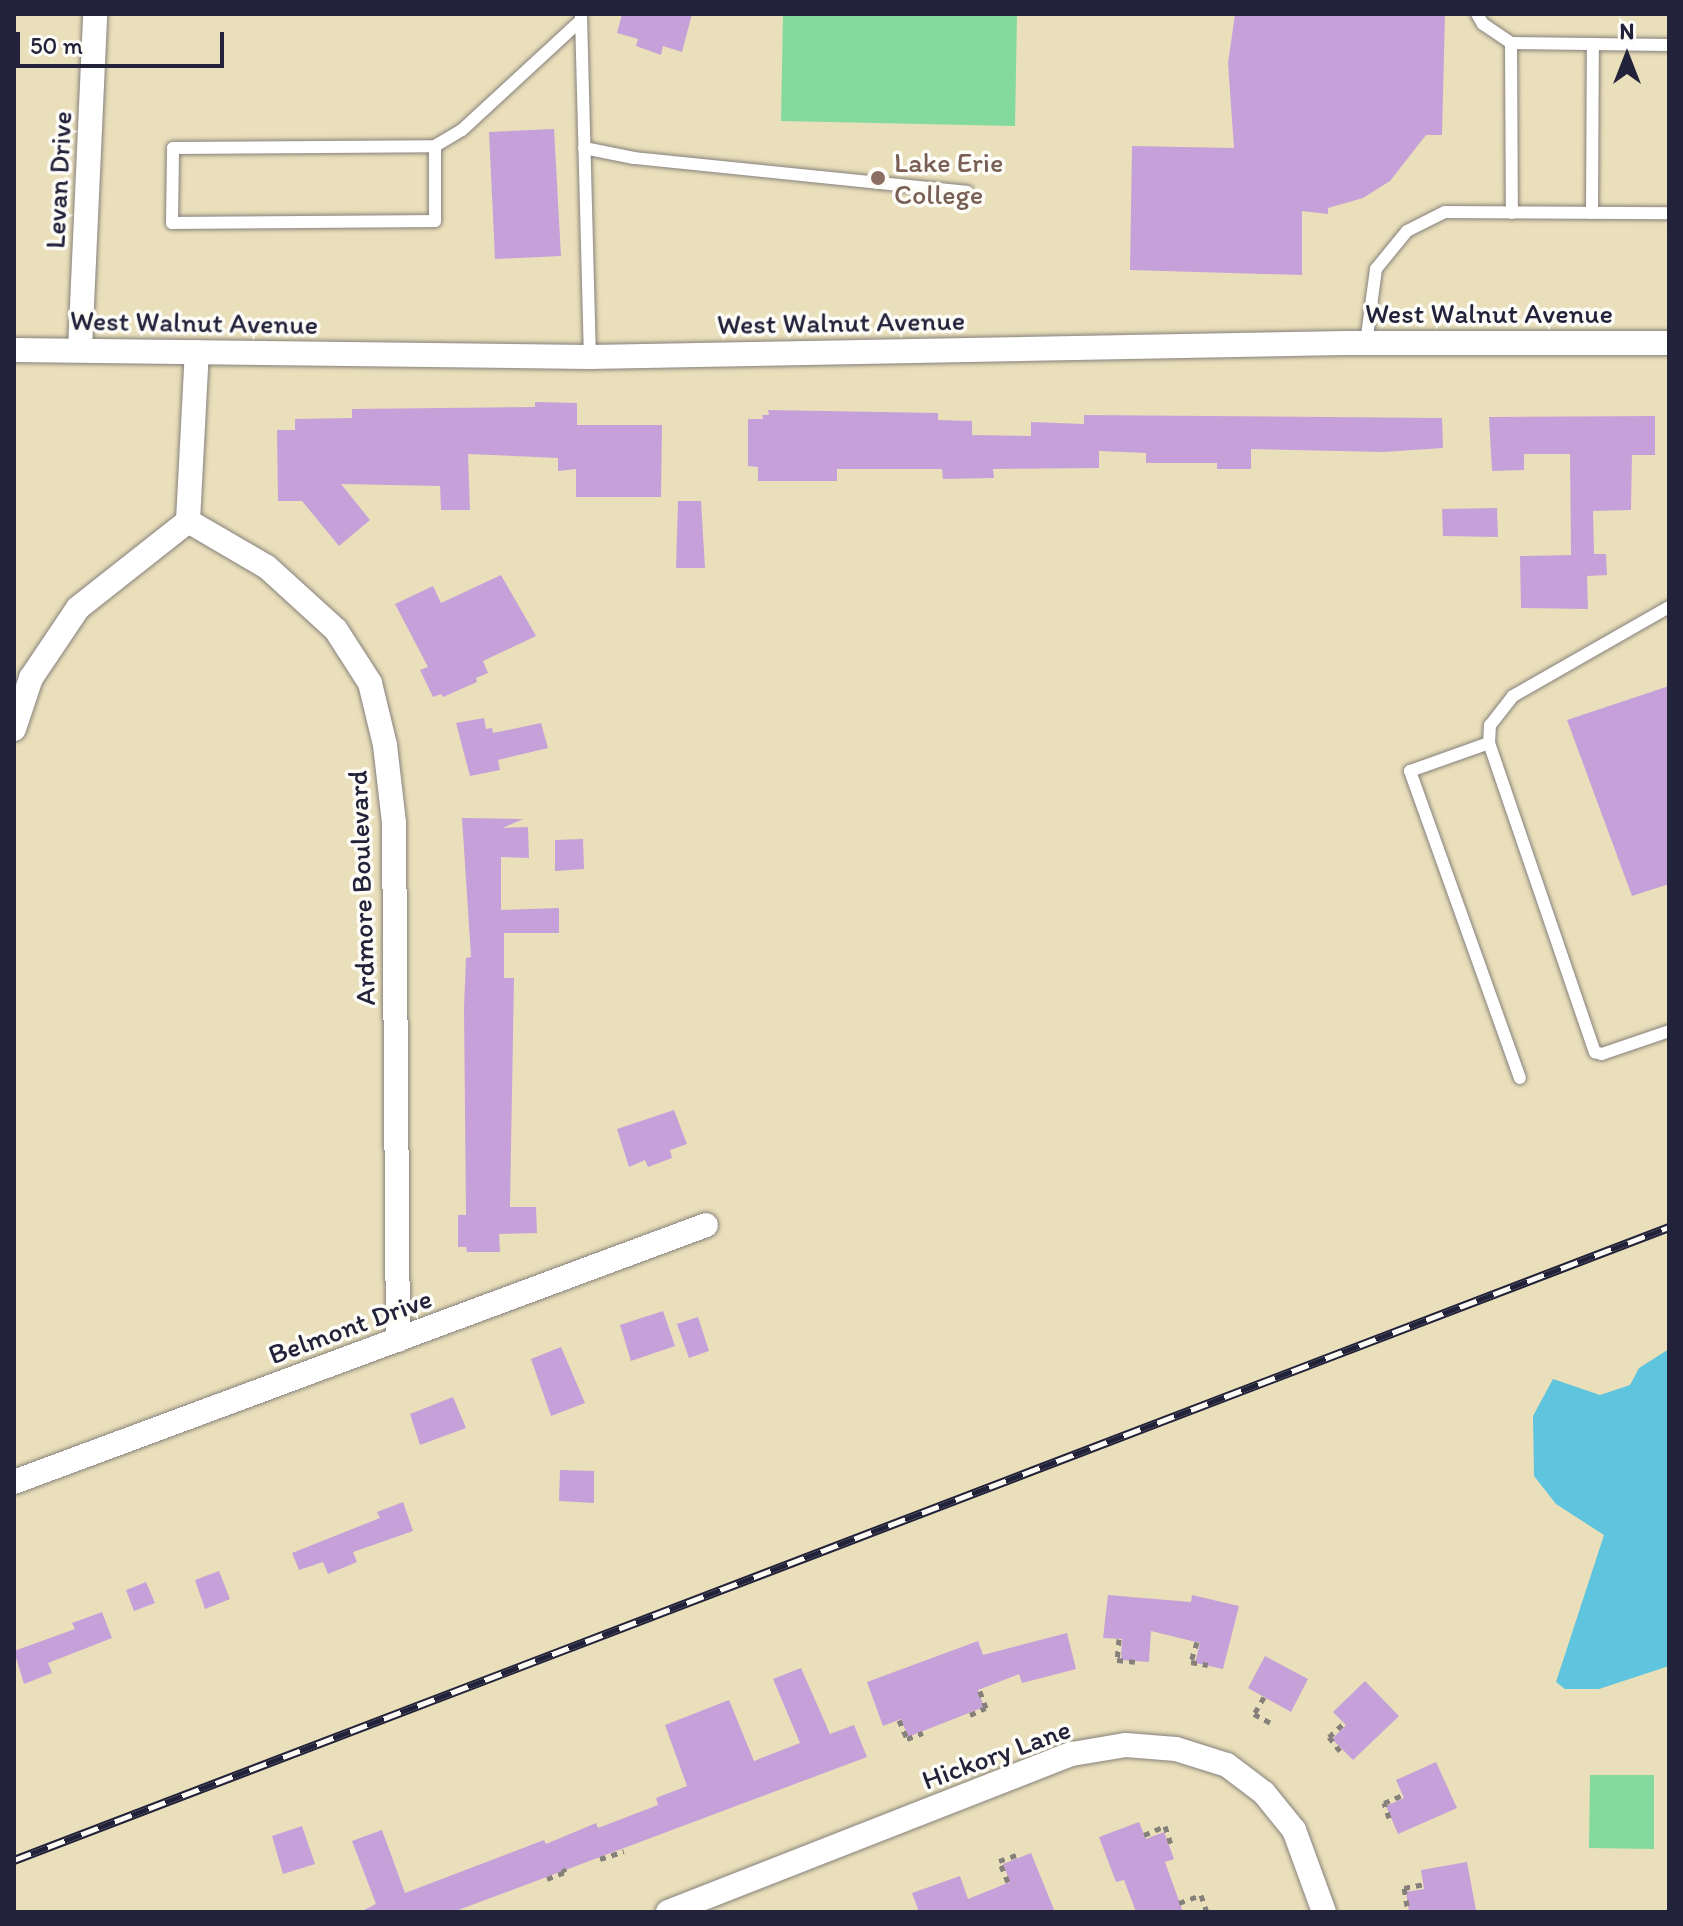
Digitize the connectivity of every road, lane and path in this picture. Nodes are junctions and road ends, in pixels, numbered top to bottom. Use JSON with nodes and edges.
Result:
{"nodes":[{"id":1,"x":95,"y":14,"type":"edge"},
{"id":2,"x":1477,"y":14,"type":"edge"},
{"id":3,"x":580,"y":17,"type":"edge"},
{"id":4,"x":1511,"y":43,"type":"junction"},
{"id":5,"x":1593,"y":44,"type":"junction"},
{"id":6,"x":1669,"y":45,"type":"edge"},
{"id":7,"x":435,"y":146,"type":"junction"},
{"id":8,"x":584,"y":148,"type":"junction"},
{"id":9,"x":967,"y":192,"type":"dead end"},
{"id":10,"x":1512,"y":213,"type":"junction"},
{"id":11,"x":1592,"y":213,"type":"junction"},
{"id":12,"x":1669,"y":213,"type":"edge"},
{"id":13,"x":1366,"y":343,"type":"junction"},
{"id":14,"x":1669,"y":343,"type":"edge"},
{"id":15,"x":80,"y":349,"type":"junction"},
{"id":16,"x":14,"y":350,"type":"edge"},
{"id":17,"x":197,"y":352,"type":"junction"},
{"id":18,"x":590,"y":357,"type":"junction"},
{"id":19,"x":188,"y":521,"type":"junction"},
{"id":20,"x":1669,"y":607,"type":"edge"},
{"id":21,"x":14,"y":729,"type":"edge"},
{"id":22,"x":1489,"y":743,"type":"junction"},
{"id":23,"x":1669,"y":1031,"type":"edge"},
{"id":24,"x":1520,"y":1078,"type":"dead end"},
{"id":25,"x":706,"y":1225,"type":"dead end"},
{"id":26,"x":398,"y":1340,"type":"junction"},
{"id":27,"x":14,"y":1482,"type":"edge"},
{"id":28,"x":1119,"y":1639,"type":"dead end"},
{"id":29,"x":1197,"y":1642,"type":"dead end"},
{"id":30,"x":1135,"y":1662,"type":"dead end"},
{"id":31,"x":1208,"y":1665,"type":"dead end"},
{"id":32,"x":979,"y":1689,"type":"dead end"},
{"id":33,"x":1264,"y":1697,"type":"dead end"},
{"id":34,"x":970,"y":1715,"type":"dead end"},
{"id":35,"x":899,"y":1720,"type":"dead end"},
{"id":36,"x":1271,"y":1723,"type":"dead end"},
{"id":37,"x":1344,"y":1723,"type":"dead end"},
{"id":38,"x":923,"y":1733,"type":"dead end"},
{"id":39,"x":1340,"y":1751,"type":"dead end"},
{"id":40,"x":1403,"y":1795,"type":"dead end"},
{"id":41,"x":1389,"y":1818,"type":"dead end"},
{"id":42,"x":1144,"y":1835,"type":"dead end"},
{"id":43,"x":1171,"y":1844,"type":"dead end"},
{"id":44,"x":624,"y":1851,"type":"dead end"},
{"id":45,"x":1016,"y":1855,"type":"dead end"},
{"id":46,"x":600,"y":1859,"type":"dead end"},
{"id":47,"x":563,"y":1868,"type":"dead end"},
{"id":48,"x":547,"y":1879,"type":"dead end"},
{"id":49,"x":1008,"y":1882,"type":"dead end"},
{"id":50,"x":1424,"y":1884,"type":"dead end"},
{"id":51,"x":1179,"y":1903,"type":"dead end"},
{"id":52,"x":1407,"y":1906,"type":"dead end"},
{"id":53,"x":672,"y":1911,"type":"edge"},
{"id":54,"x":1207,"y":1912,"type":"edge"},
{"id":55,"x":1324,"y":1912,"type":"edge"}],
"edges":[{"from":1,"to":15,"type":"street","name":"Levan Drive"},
{"from":2,"to":4,"type":"lane"},
{"from":3,"to":7,"type":"lane"},
{"from":3,"to":8,"type":"lane"},
{"from":4,"to":5,"type":"lane"},
{"from":4,"to":10,"type":"lane"},
{"from":5,"to":6,"type":"lane"},
{"from":5,"to":11,"type":"lane"},
{"from":7,"to":7,"type":"lane"},
{"from":8,"to":9,"type":"lane"},
{"from":8,"to":18,"type":"lane"},
{"from":10,"to":11,"type":"lane"},
{"from":10,"to":13,"type":"lane"},
{"from":11,"to":12,"type":"lane"},
{"from":13,"to":14,"type":"street","name":"West Walnut Avenue"},
{"from":13,"to":18,"type":"street","name":"West Walnut Avenue"},
{"from":15,"to":16,"type":"street","name":"West Walnut Avenue"},
{"from":15,"to":17,"type":"street","name":"West Walnut Avenue"},
{"from":17,"to":18,"type":"street","name":"West Walnut Avenue"},
{"from":17,"to":19,"type":"street"},
{"from":19,"to":21,"type":"street"},
{"from":19,"to":26,"type":"street","name":"Ardmore Boulevard"},
{"from":20,"to":22,"type":"lane"},
{"from":22,"to":23,"type":"lane"},
{"from":22,"to":24,"type":"lane"},
{"from":25,"to":26,"type":"street","name":"Belmont Drive"},
{"from":26,"to":27,"type":"street","name":"Belmont Drive"},
{"from":28,"to":30,"type":"path"},
{"from":29,"to":31,"type":"path"},
{"from":32,"to":34,"type":"path"},
{"from":33,"to":36,"type":"path"},
{"from":35,"to":38,"type":"path"},
{"from":37,"to":39,"type":"path"},
{"from":40,"to":41,"type":"path"},
{"from":42,"to":43,"type":"path"},
{"from":44,"to":46,"type":"path"},
{"from":45,"to":49,"type":"path"},
{"from":47,"to":48,"type":"path"},
{"from":50,"to":52,"type":"path"},
{"from":51,"to":54,"type":"path"},
{"from":53,"to":55,"type":"street","name":"Hickory Lane"}]}
